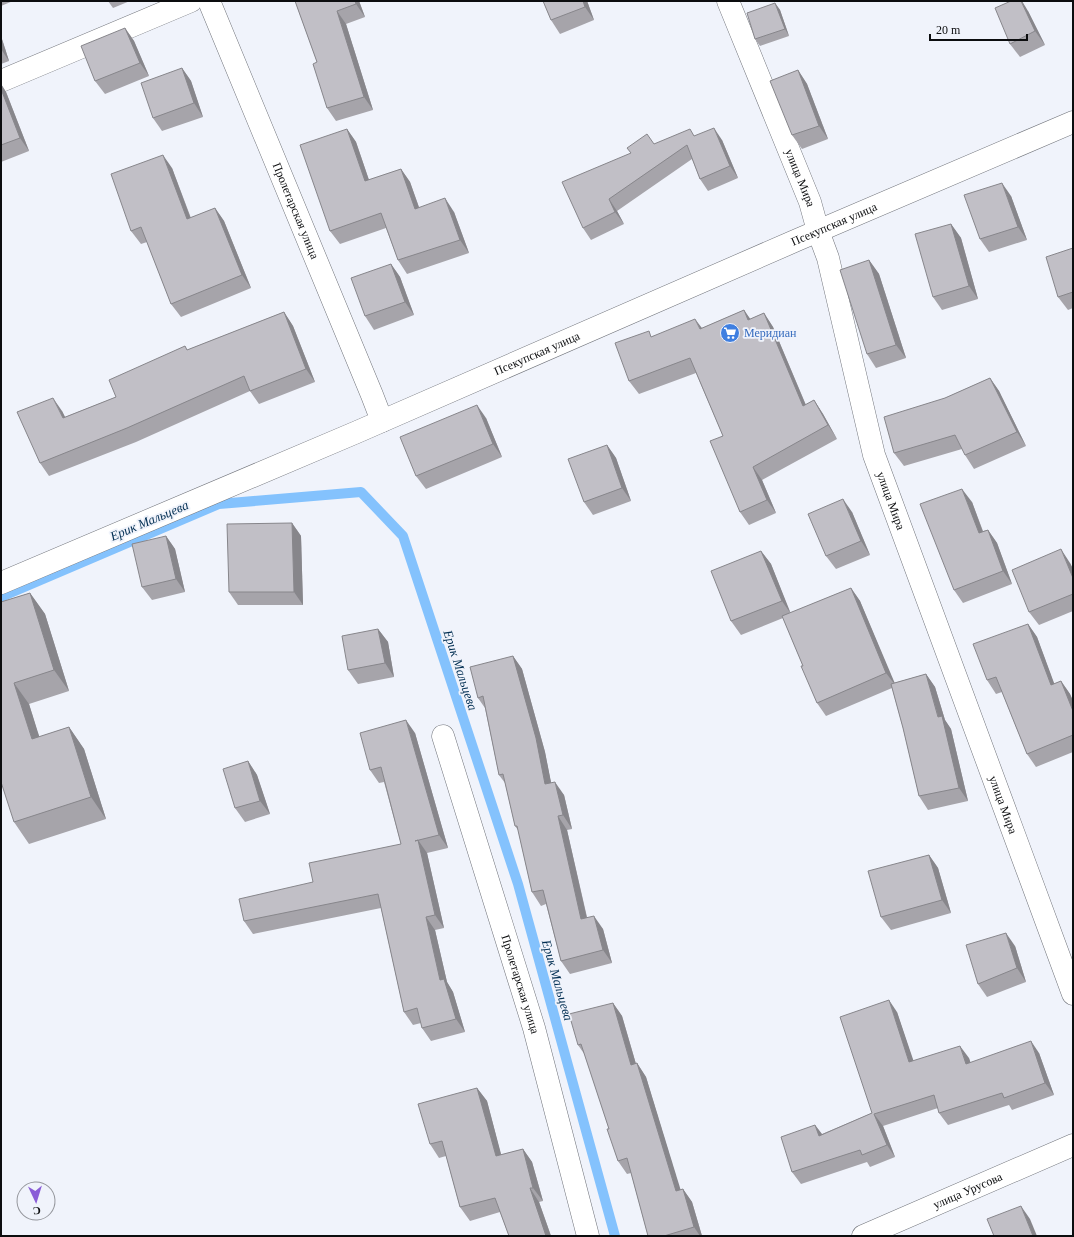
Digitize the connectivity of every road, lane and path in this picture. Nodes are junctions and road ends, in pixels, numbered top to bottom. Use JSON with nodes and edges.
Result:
{"nodes":[{"id":1,"x":191,"y":1,"type":"edge"},
{"id":2,"x":209,"y":1,"type":"edge"},
{"id":3,"x":728,"y":1,"type":"edge"},
{"id":4,"x":1,"y":81,"type":"edge"},
{"id":5,"x":1073,"y":122,"type":"edge"},
{"id":6,"x":818,"y":231,"type":"junction"},
{"id":7,"x":382,"y":421,"type":"junction"},
{"id":8,"x":1,"y":583,"type":"edge"},
{"id":9,"x":443,"y":736,"type":"dead end"},
{"id":10,"x":1073,"y":994,"type":"edge"},
{"id":11,"x":1073,"y":1145,"type":"edge"},
{"id":12,"x":588,"y":1236,"type":"edge"},
{"id":13,"x":863,"y":1236,"type":"edge"}],
"edges":[{"from":1,"to":4,"type":"street"},
{"from":2,"to":7,"type":"street","name":"Пролетарская улица"},
{"from":3,"to":6,"type":"street","name":"улица Мира"},
{"from":5,"to":6,"type":"street","name":"Псекупская улица"},
{"from":6,"to":7,"type":"street","name":"Псекупская улица"},
{"from":6,"to":10,"type":"street","name":"улица Мира"},
{"from":7,"to":8,"type":"street","name":"Псекупская улица"},
{"from":9,"to":12,"type":"street","name":"Пролетарская улица"},
{"from":11,"to":13,"type":"street","name":"улица Урусова"}]}
